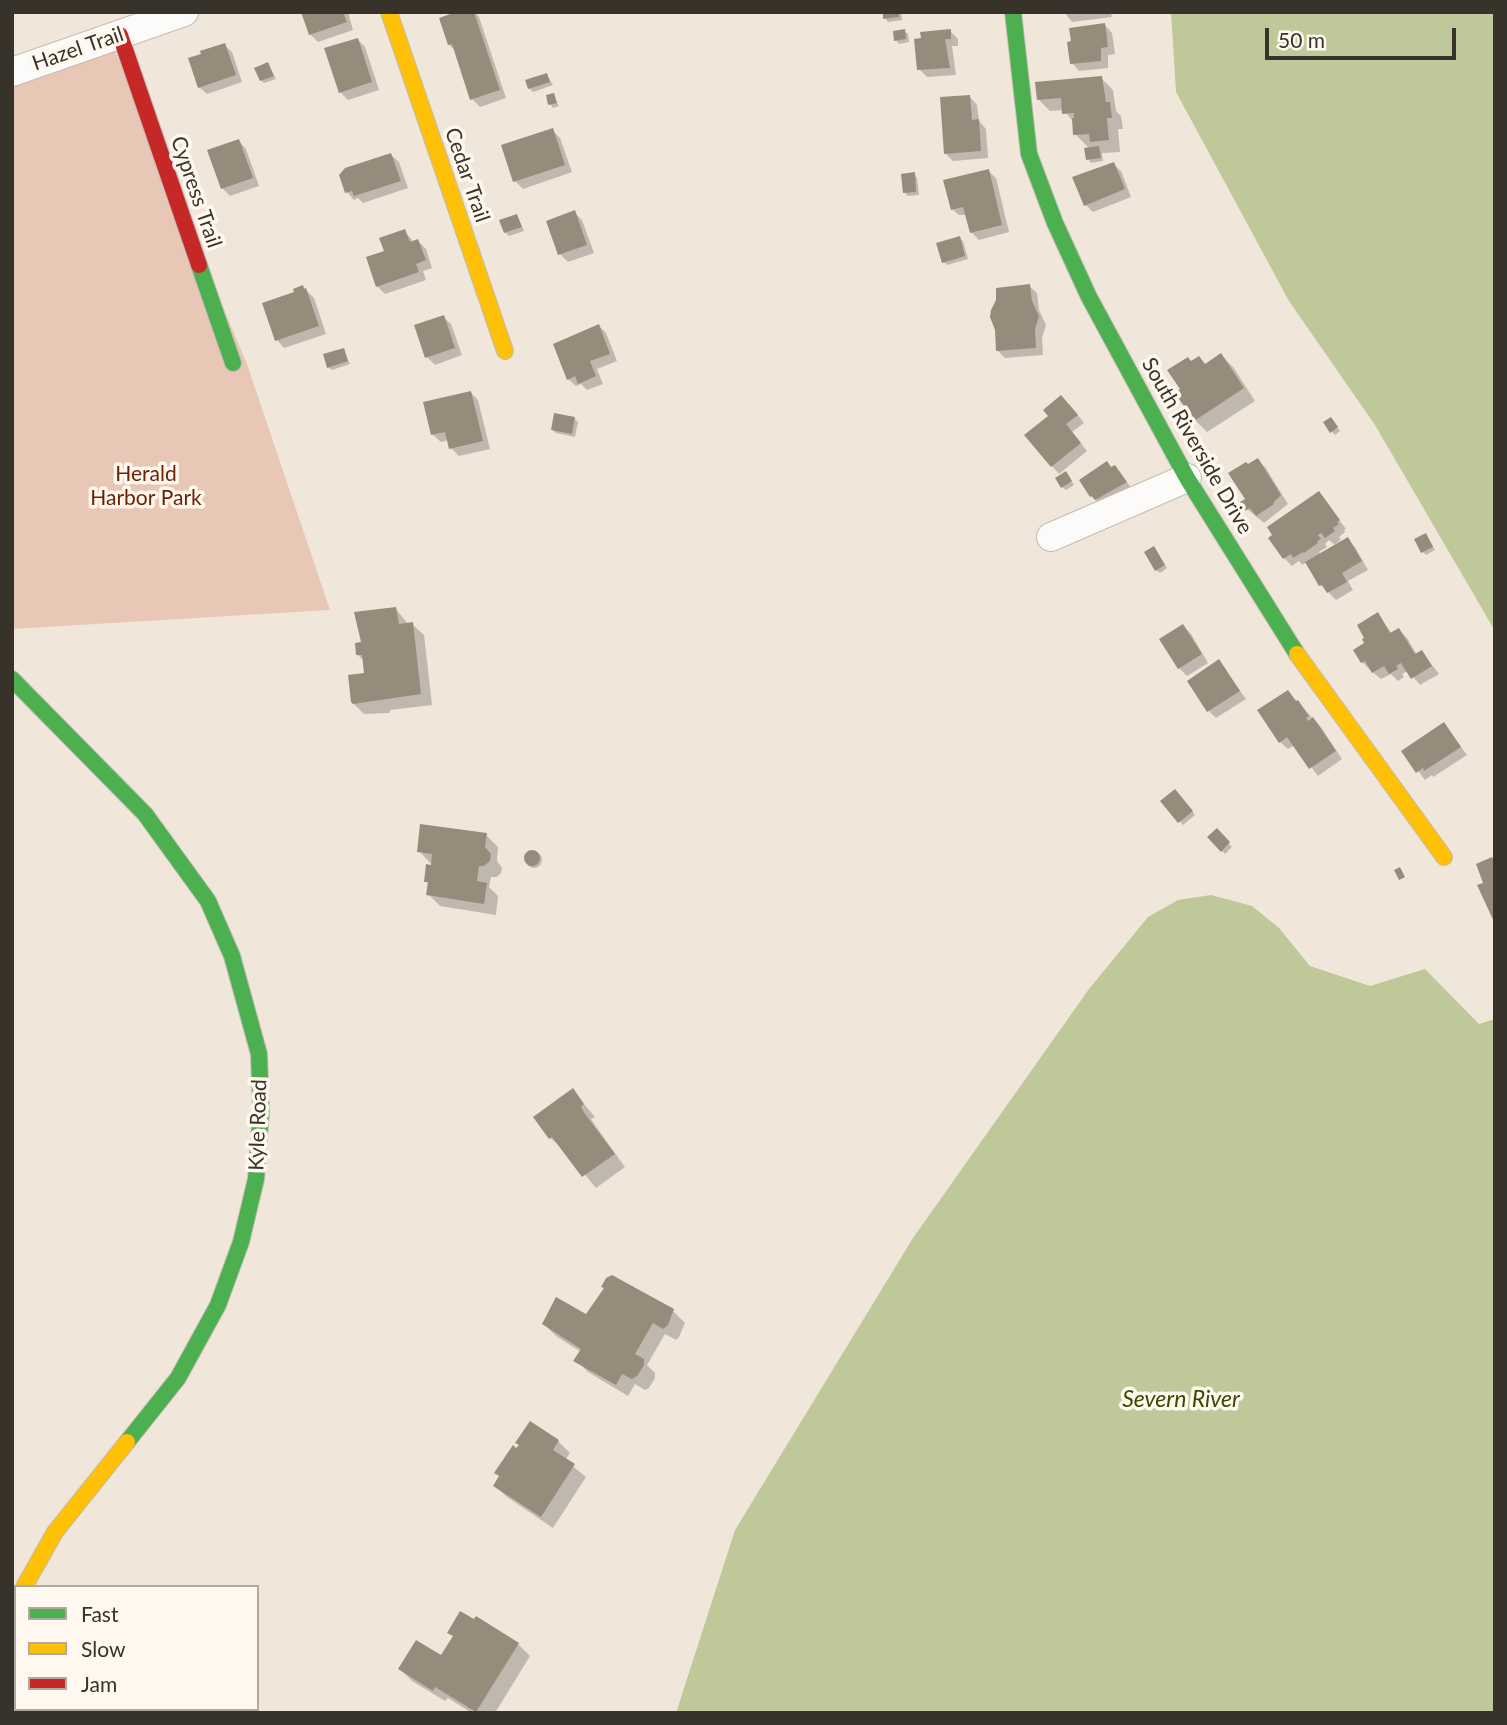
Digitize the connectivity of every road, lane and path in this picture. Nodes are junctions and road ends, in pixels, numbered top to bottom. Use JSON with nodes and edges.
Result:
{"nodes":[{"id":1,"x":184,"y":12,"type":"edge"},
{"id":2,"x":389,"y":12,"type":"edge"},
{"id":3,"x":1013,"y":12,"type":"edge"},
{"id":4,"x":120,"y":35,"type":"junction"},
{"id":5,"x":12,"y":72,"type":"edge"},
{"id":6,"x":505,"y":351,"type":"dead end"},
{"id":7,"x":233,"y":363,"type":"dead end"},
{"id":8,"x":1187,"y":478,"type":"junction"},
{"id":9,"x":1051,"y":537,"type":"dead end"},
{"id":10,"x":12,"y":679,"type":"edge"},
{"id":11,"x":1444,"y":857,"type":"dead end"},
{"id":12,"x":22,"y":1574,"type":"edge"}],
"edges":[{"from":1,"to":4,"type":"street","name":"Hazel Trail"},
{"from":2,"to":6,"type":"street","name":"Cedar Trail"},
{"from":3,"to":8,"type":"street","name":"South Riverside Drive"},
{"from":4,"to":5,"type":"street","name":"Hazel Trail"},
{"from":4,"to":7,"type":"street","name":"Cypress Trail"},
{"from":8,"to":9,"type":"street"},
{"from":8,"to":11,"type":"street","name":"South Riverside Drive"},
{"from":10,"to":12,"type":"street","name":"Kyle Road"}]}
